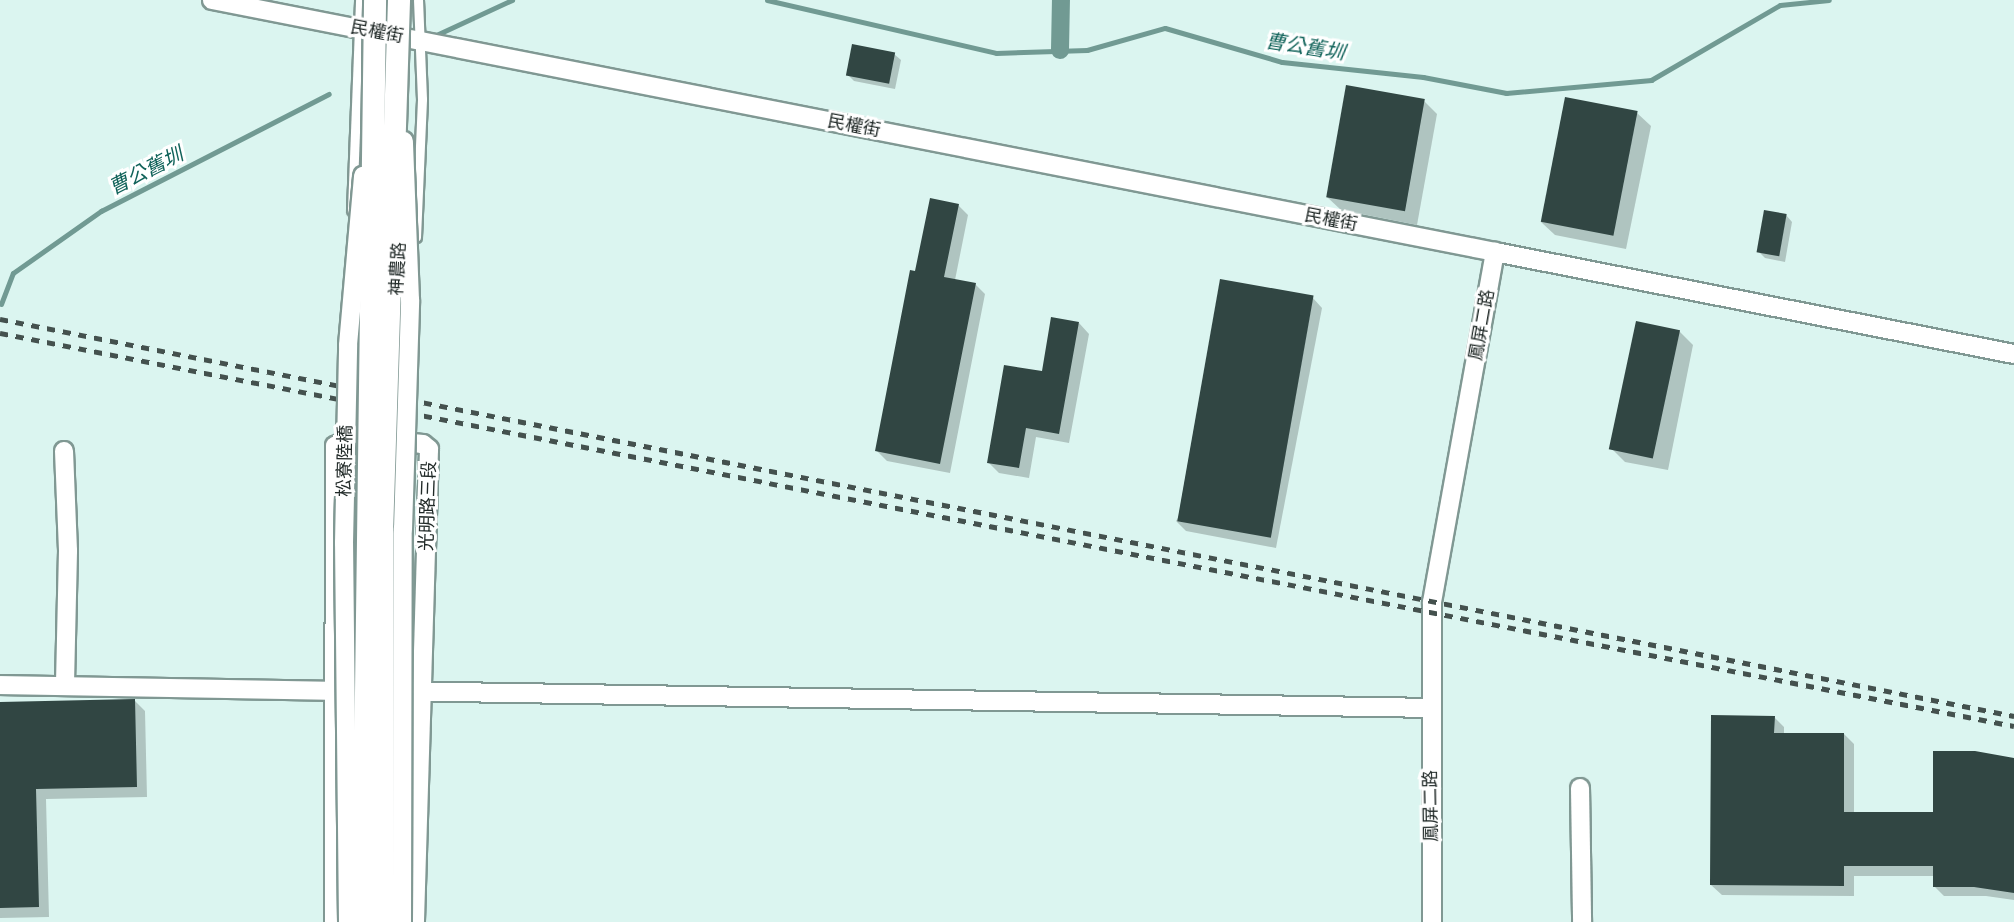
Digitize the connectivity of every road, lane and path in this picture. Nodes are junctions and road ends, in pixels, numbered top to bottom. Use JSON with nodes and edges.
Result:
{"nodes":[{"id":1,"x":212,"y":0,"type":"edge"},
{"id":2,"x":360,"y":0,"type":"edge"},
{"id":3,"x":375,"y":0,"type":"edge"},
{"id":4,"x":406,"y":1,"type":"edge"},
{"id":5,"x":360,"y":29,"type":"junction"},
{"id":6,"x":418,"y":41,"type":"junction"},
{"id":7,"x":1496,"y":252,"type":"junction"},
{"id":8,"x":2014,"y":354,"type":"edge"},
{"id":9,"x":64,"y":451,"type":"dead end"},
{"id":10,"x":0,"y":685,"type":"edge"},
{"id":11,"x":65,"y":686,"type":"junction"},
{"id":12,"x":334,"y":690,"type":"junction"},
{"id":13,"x":424,"y":692,"type":"junction"},
{"id":14,"x":1430,"y":708,"type":"junction"},
{"id":15,"x":1580,"y":788,"type":"dead end"},
{"id":16,"x":334,"y":922,"type":"edge"},
{"id":17,"x":348,"y":922,"type":"edge"},
{"id":18,"x":363,"y":922,"type":"edge"},
{"id":19,"x":383,"y":922,"type":"edge"},
{"id":20,"x":402,"y":922,"type":"edge"},
{"id":21,"x":416,"y":922,"type":"edge"},
{"id":22,"x":1432,"y":922,"type":"edge"},
{"id":23,"x":1582,"y":922,"type":"edge"}],
"edges":[{"from":1,"to":5,"type":"street","name":"民權街"},
{"from":2,"to":5,"type":"lane","name":"神農路"},
{"from":3,"to":17,"type":"street","name":"松寮陸橋","bridge":true},
{"from":3,"to":18,"type":"street","name":"松寮陸橋","bridge":true},
{"from":4,"to":6,"type":"lane","name":"神農路"},
{"from":4,"to":19,"type":"street","bridge":true},
{"from":4,"to":20,"type":"street","bridge":true},
{"from":5,"to":6,"type":"street","name":"民權街"},
{"from":5,"to":6,"type":"lane","name":"神農路"},
{"from":6,"to":7,"type":"street","name":"民權街"},
{"from":7,"to":8,"type":"street"},
{"from":7,"to":14,"type":"street","name":"鳳屏二路"},
{"from":9,"to":11,"type":"street"},
{"from":10,"to":11,"type":"street"},
{"from":11,"to":12,"type":"street"},
{"from":12,"to":13,"type":"street"},
{"from":12,"to":13,"type":"street","name":"光明路三段"},
{"from":12,"to":16,"type":"street","name":"光明路三段"},
{"from":13,"to":14,"type":"street"},
{"from":13,"to":21,"type":"street","name":"光明路三段"},
{"from":14,"to":22,"type":"street","name":"鳳屏二路"},
{"from":15,"to":23,"type":"street"}]}
